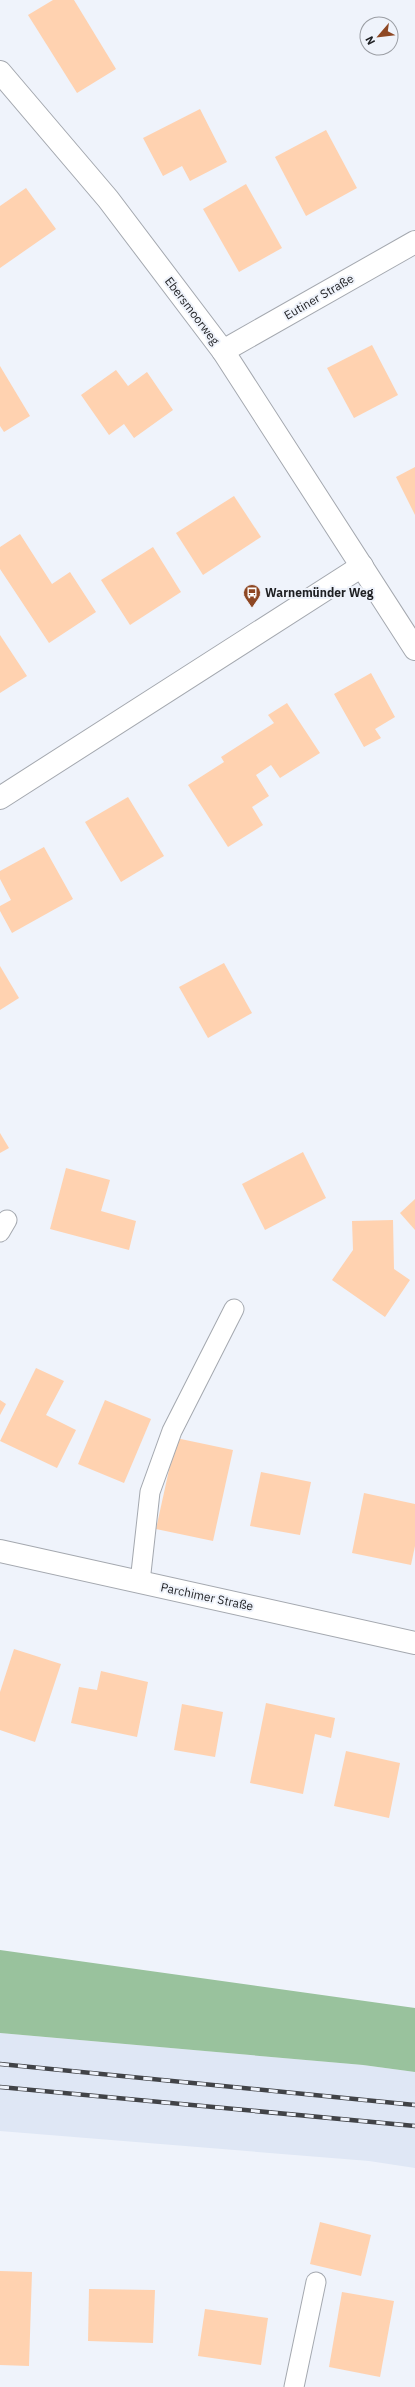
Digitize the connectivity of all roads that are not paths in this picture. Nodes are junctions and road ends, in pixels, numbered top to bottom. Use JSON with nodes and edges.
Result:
{"nodes":[{"id":1,"x":0,"y":72,"type":"edge"},
{"id":2,"x":415,"y":242,"type":"edge"},
{"id":3,"x":223,"y":351,"type":"junction"},
{"id":4,"x":362,"y":566,"type":"junction"},
{"id":5,"x":415,"y":649,"type":"edge"},
{"id":6,"x":0,"y":798,"type":"edge"},
{"id":7,"x":234,"y":1309,"type":"dead end"},
{"id":8,"x":0,"y":1551,"type":"edge"},
{"id":9,"x":140,"y":1582,"type":"junction"},
{"id":10,"x":415,"y":1643,"type":"edge"},
{"id":11,"x":316,"y":2282,"type":"dead end"},
{"id":12,"x":294,"y":2387,"type":"edge"}],
"edges":[{"from":1,"to":3,"type":"street","name":"Ebersmoorweg"},
{"from":2,"to":3,"type":"street","name":"Eutiner Straße"},
{"from":3,"to":4,"type":"street","name":"Ebersmoorweg"},
{"from":4,"to":5,"type":"street","name":"Ebersmoorweg"},
{"from":4,"to":6,"type":"street"},
{"from":7,"to":9,"type":"lane"},
{"from":8,"to":9,"type":"street","name":"Parchimer Straße"},
{"from":9,"to":10,"type":"street","name":"Parchimer Straße"},
{"from":11,"to":12,"type":"lane"}]}
